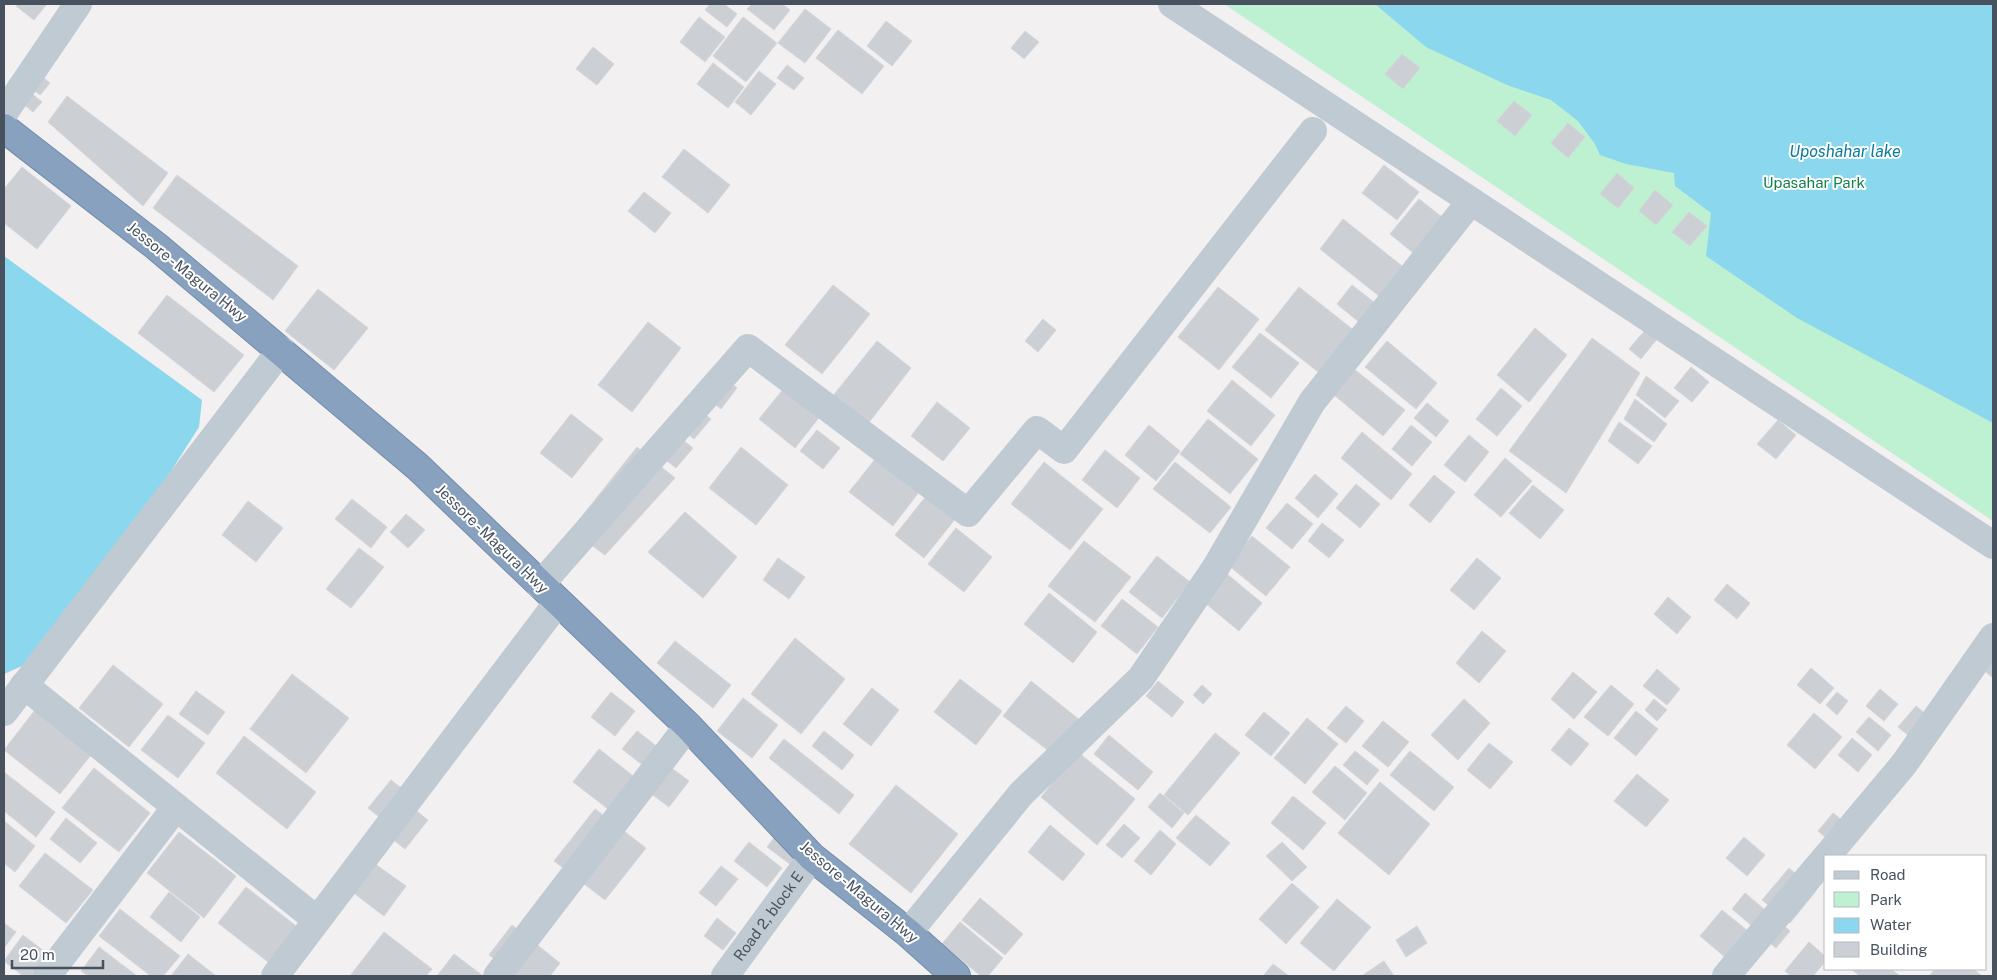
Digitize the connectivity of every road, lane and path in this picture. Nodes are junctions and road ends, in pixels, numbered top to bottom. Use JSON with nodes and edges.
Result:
{"nodes":[{"id":1,"x":78,"y":4,"type":"edge"},
{"id":2,"x":1172,"y":4,"type":"edge"},
{"id":3,"x":4,"y":113,"type":"edge"},
{"id":4,"x":4,"y":128,"type":"edge"},
{"id":5,"x":1313,"y":132,"type":"dead end"},
{"id":6,"x":1471,"y":201,"type":"junction"},
{"id":7,"x":281,"y":350,"type":"junction"},
{"id":8,"x":1993,"y":545,"type":"edge"},
{"id":9,"x":549,"y":594,"type":"junction"},
{"id":10,"x":1993,"y":637,"type":"edge"},
{"id":11,"x":24,"y":685,"type":"junction"},
{"id":12,"x":4,"y":712,"type":"edge"},
{"id":13,"x":688,"y":726,"type":"junction"},
{"id":14,"x":176,"y":807,"type":"junction"},
{"id":15,"x":1828,"y":855,"type":"edge"},
{"id":16,"x":812,"y":857,"type":"junction"},
{"id":17,"x":1824,"y":859,"type":"edge"},
{"id":18,"x":317,"y":920,"type":"junction"},
{"id":19,"x":908,"y":933,"type":"junction"},
{"id":20,"x":47,"y":976,"type":"edge"},
{"id":21,"x":275,"y":976,"type":"edge"},
{"id":22,"x":497,"y":976,"type":"edge"},
{"id":23,"x":726,"y":976,"type":"edge"},
{"id":24,"x":956,"y":976,"type":"edge"},
{"id":25,"x":1726,"y":976,"type":"edge"}],
"edges":[{"from":1,"to":3,"type":"street"},
{"from":2,"to":6,"type":"street"},
{"from":4,"to":7,"type":"highway","name":"Jessore - Magura Hwy"},
{"from":5,"to":9,"type":"street"},
{"from":6,"to":8,"type":"street"},
{"from":6,"to":19,"type":"street"},
{"from":7,"to":9,"type":"highway","name":"Jessore - Magura Hwy"},
{"from":7,"to":11,"type":"street"},
{"from":9,"to":13,"type":"highway","name":"Jessore - Magura Hwy"},
{"from":9,"to":18,"type":"street"},
{"from":10,"to":15,"type":"street"},
{"from":11,"to":12,"type":"street"},
{"from":11,"to":14,"type":"street"},
{"from":13,"to":16,"type":"highway","name":"Jessore - Magura Hwy"},
{"from":13,"to":22,"type":"street"},
{"from":14,"to":18,"type":"street"},
{"from":14,"to":20,"type":"street"},
{"from":16,"to":19,"type":"highway","name":"Jessore - Magura Hwy"},
{"from":16,"to":23,"type":"street","name":"Road 2, block E"},
{"from":17,"to":25,"type":"street"},
{"from":18,"to":21,"type":"street"},
{"from":19,"to":24,"type":"highway","name":"Jessore - Magura Hwy"}]}
